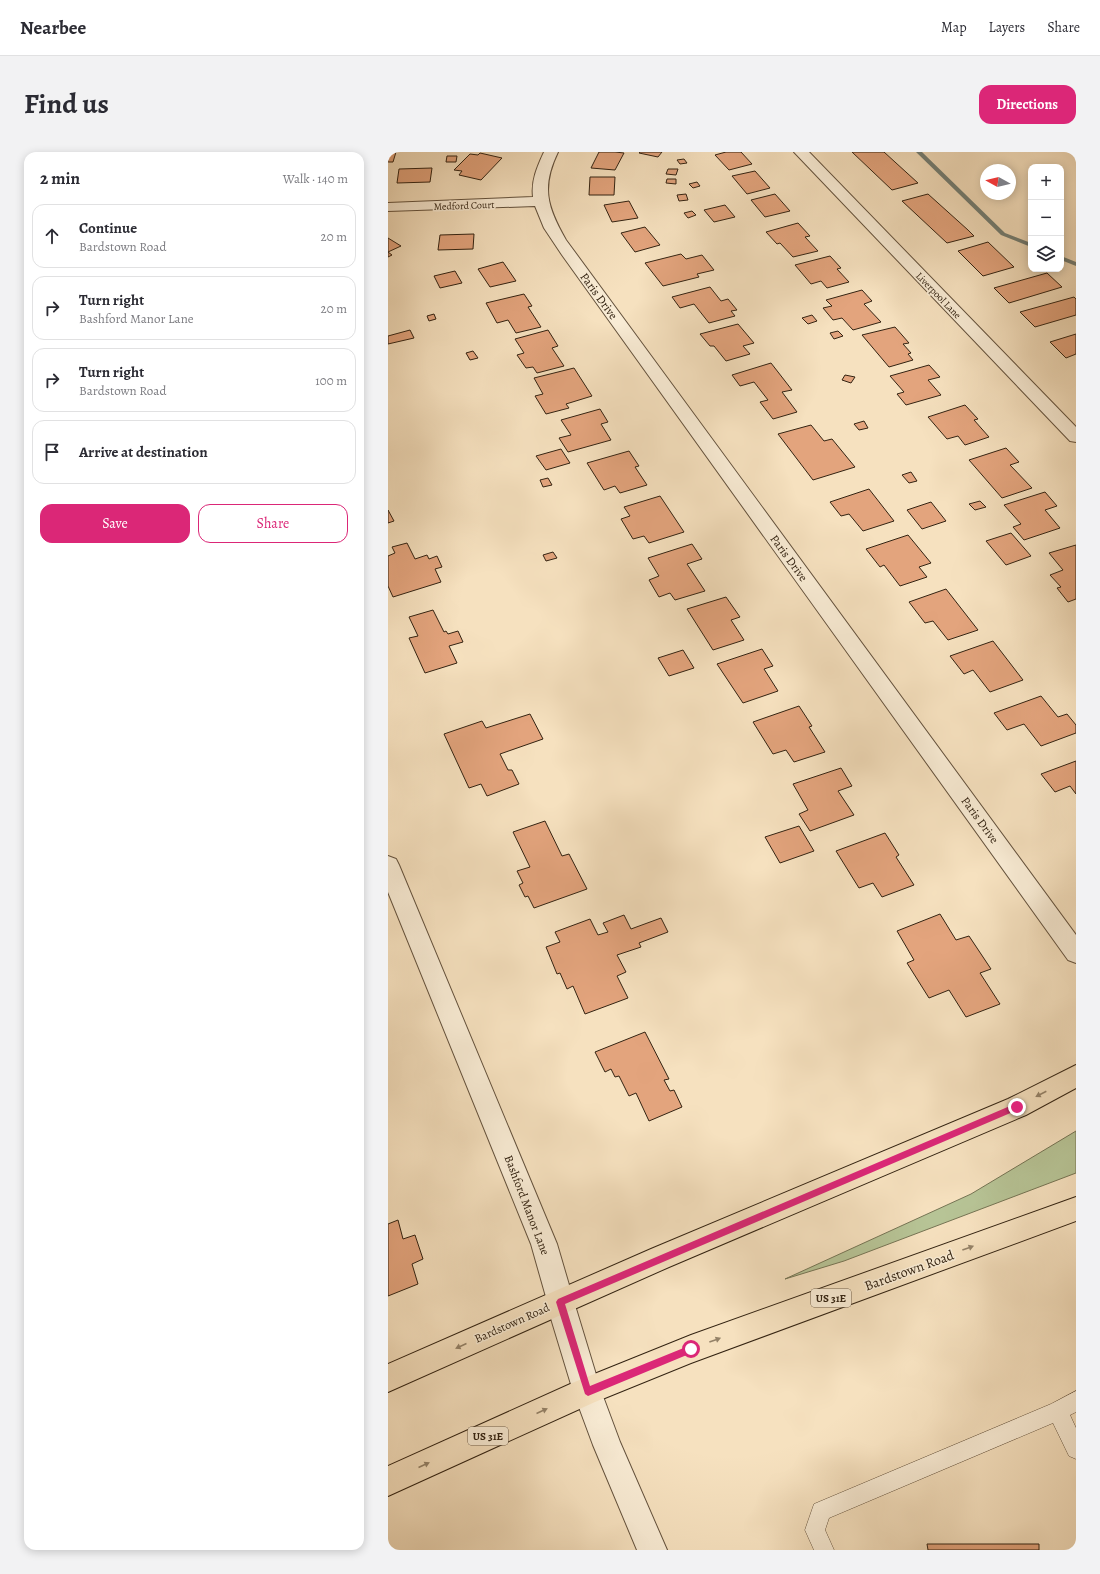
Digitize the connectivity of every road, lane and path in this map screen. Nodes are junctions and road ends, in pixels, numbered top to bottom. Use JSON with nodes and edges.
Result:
{"nodes":[{"id":1,"x":551,"y":152,"type":"edge"},
{"id":2,"x":801,"y":152,"type":"edge"},
{"id":3,"x":541,"y":201,"type":"junction"},
{"id":4,"x":388,"y":207,"type":"edge"},
{"id":5,"x":1076,"y":437,"type":"edge"},
{"id":6,"x":388,"y":865,"type":"edge"},
{"id":7,"x":1076,"y":953,"type":"edge"},
{"id":8,"x":1076,"y":1076,"type":"edge"},
{"id":9,"x":1076,"y":1209,"type":"edge"},
{"id":10,"x":560,"y":1302,"type":"junction"},
{"id":11,"x":388,"y":1378,"type":"edge"},
{"id":12,"x":588,"y":1391,"type":"junction"},
{"id":13,"x":1076,"y":1401,"type":"edge"},
{"id":14,"x":1058,"y":1411,"type":"junction"},
{"id":15,"x":1076,"y":1449,"type":"edge"},
{"id":16,"x":388,"y":1481,"type":"edge"},
{"id":17,"x":652,"y":1550,"type":"edge"},
{"id":18,"x":824,"y":1550,"type":"edge"}],
"edges":[{"from":1,"to":3,"type":"street","name":"Paris Drive"},
{"from":2,"to":5,"type":"street","name":"Liverpool Lane"},
{"from":3,"to":4,"type":"street","name":"Medford Court"},
{"from":3,"to":7,"type":"street","name":"Paris Drive"},
{"from":6,"to":10,"type":"street","name":"Bashford Manor Lane"},
{"from":8,"to":10,"type":"main road","name":"Bardstown Road","one_way":true},
{"from":12,"to":9,"type":"main road","name":"Bardstown Road","number":"US 31E","one_way":true},
{"from":10,"to":11,"type":"main road","name":"Bardstown Road","one_way":true},
{"from":10,"to":12,"type":"street","name":"Bashford Manor Lane"},
{"from":16,"to":12,"type":"main road","name":"Bardstown Road","number":"US 31E","one_way":true},
{"from":12,"to":17,"type":"street","name":"Bashford Manor Lane"},
{"from":13,"to":14,"type":"lane"},
{"from":14,"to":15,"type":"lane"},
{"from":14,"to":18,"type":"lane"}]}
